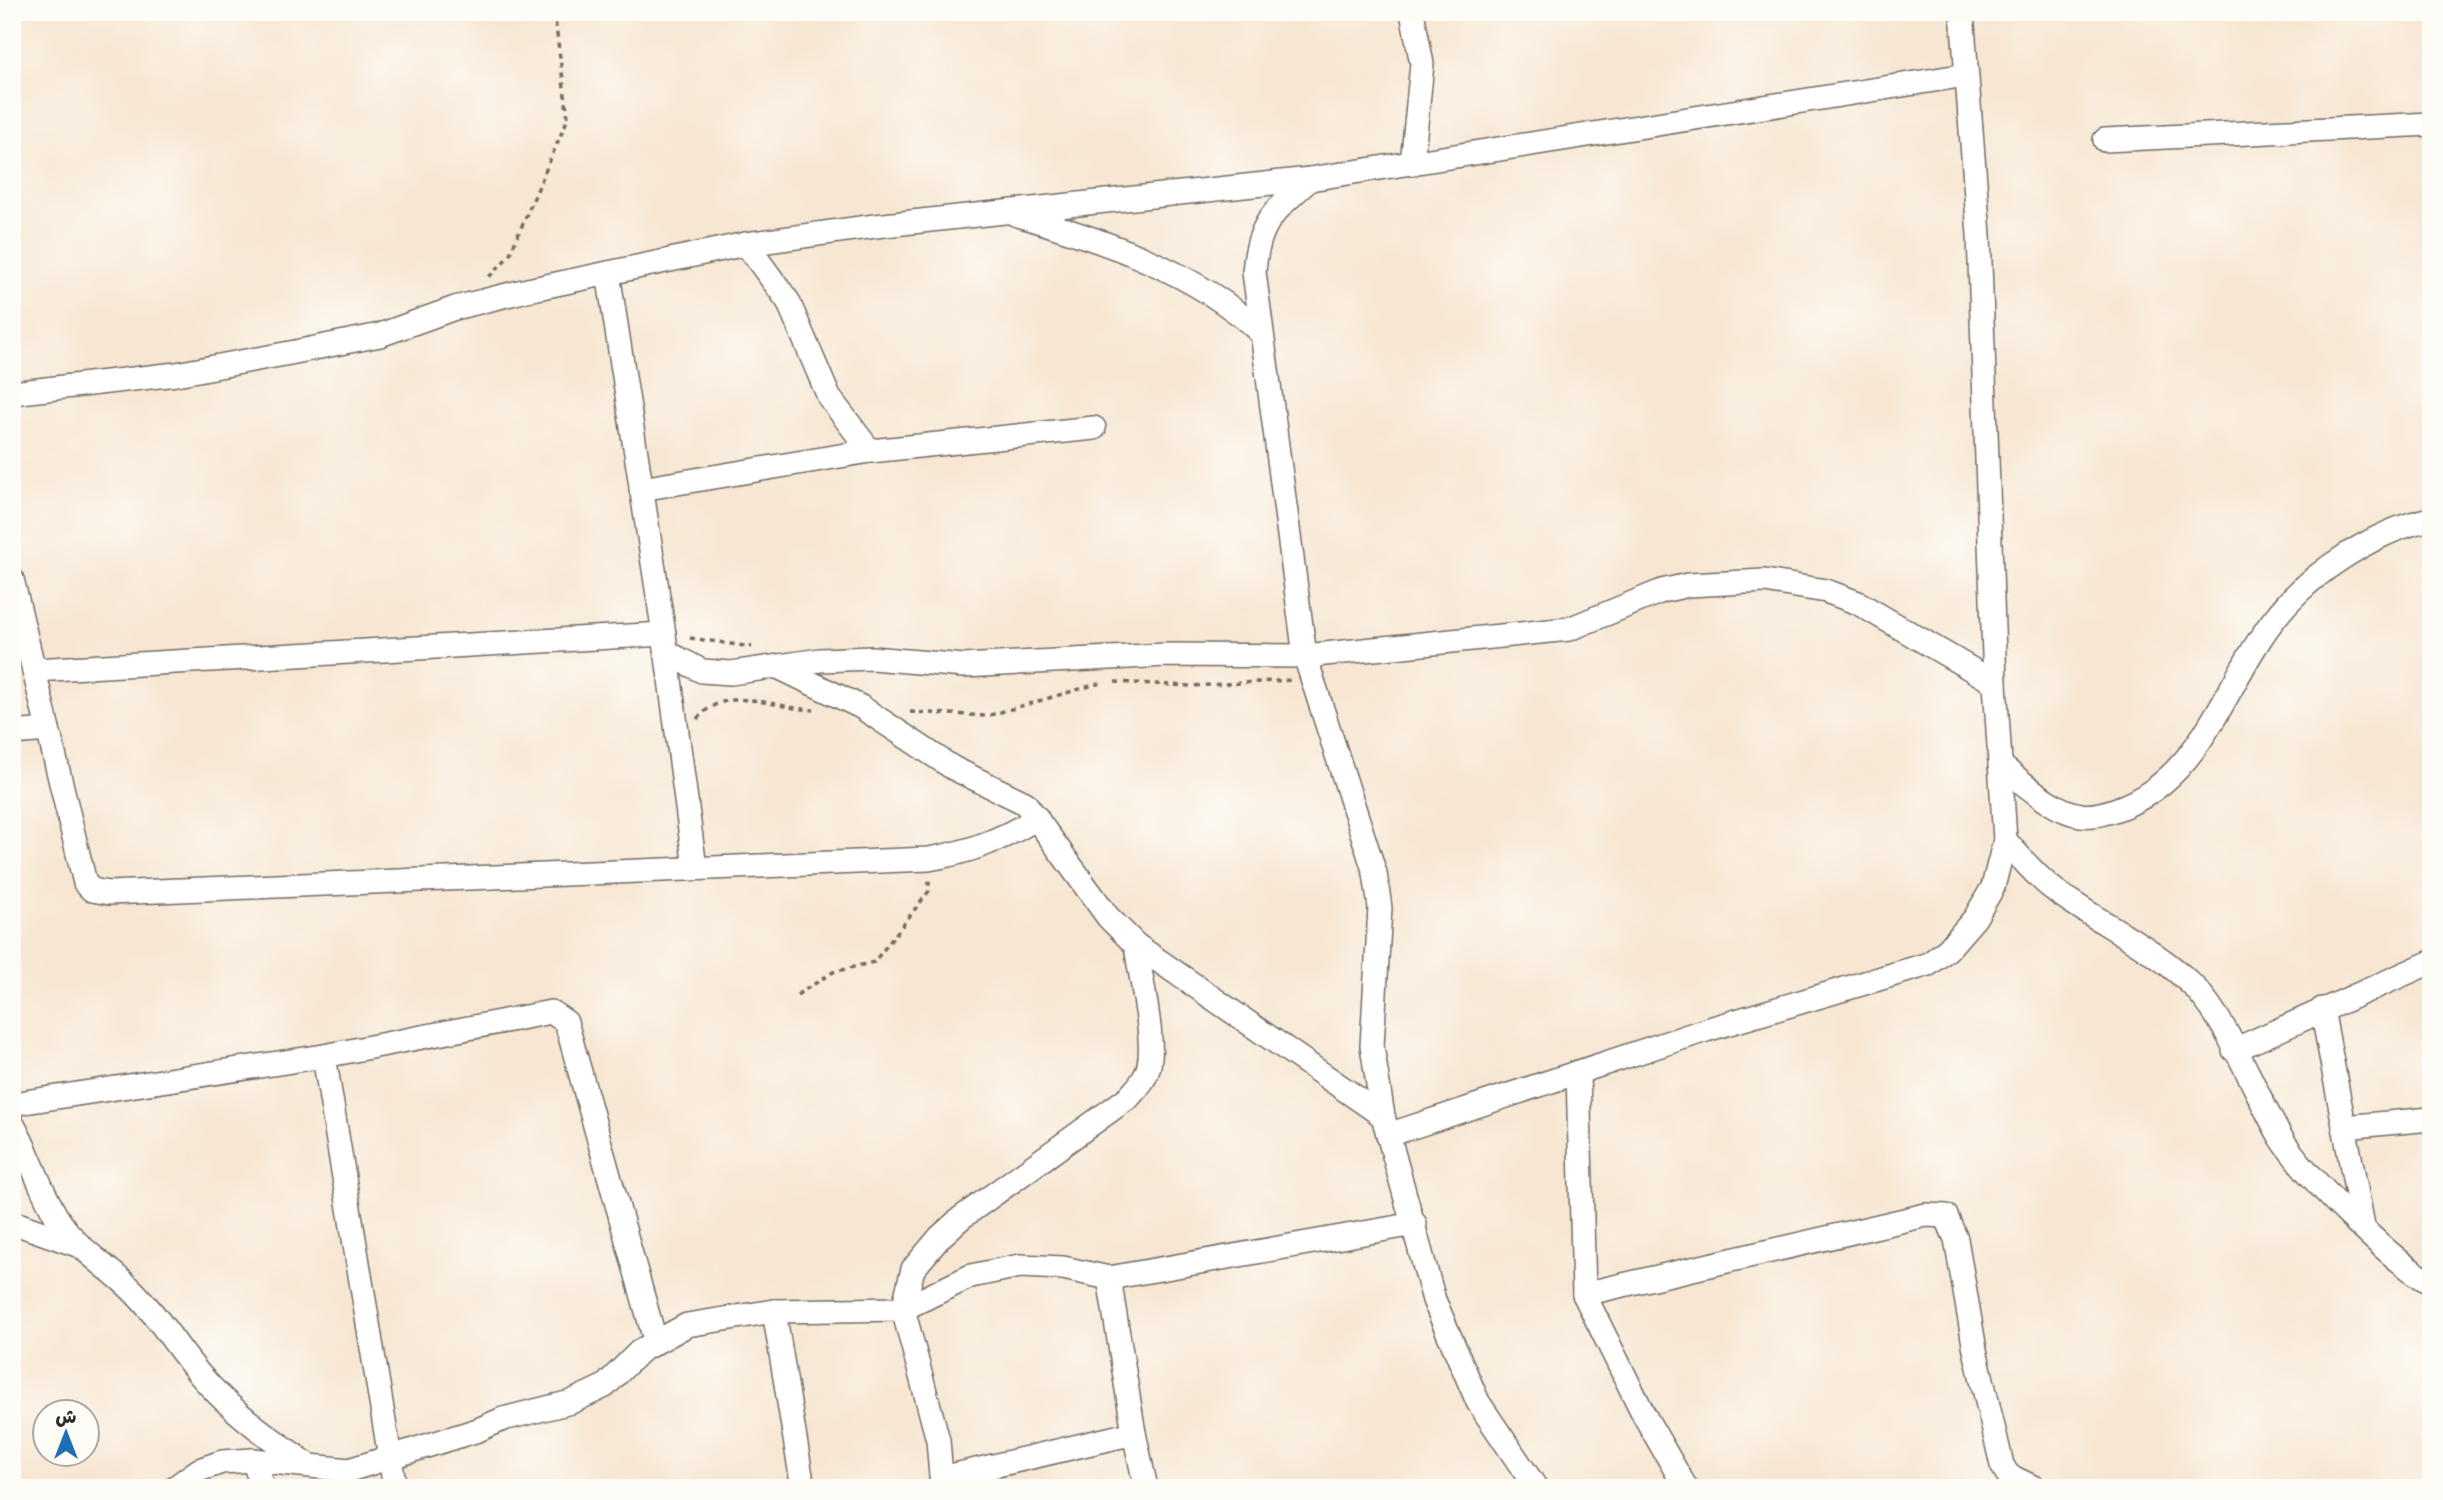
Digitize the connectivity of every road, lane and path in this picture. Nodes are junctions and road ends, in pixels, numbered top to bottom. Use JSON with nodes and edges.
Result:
{"nodes":[{"id":1,"x":554,"y":12,"type":"edge"},
{"id":2,"x":1412,"y":12,"type":"edge"},
{"id":3,"x":1962,"y":12,"type":"edge"},
{"id":4,"x":1966,"y":75,"type":"junction"},
{"id":5,"x":2431,"y":124,"type":"edge"},
{"id":6,"x":2105,"y":140,"type":"dead end"},
{"id":7,"x":1412,"y":164,"type":"junction"},
{"id":8,"x":1310,"y":179,"type":"junction"},
{"id":9,"x":1005,"y":211,"type":"junction"},
{"id":10,"x":746,"y":244,"type":"junction"},
{"id":11,"x":608,"y":273,"type":"junction"},
{"id":12,"x":480,"y":285,"type":"dead end"},
{"id":13,"x":1261,"y":334,"type":"junction"},
{"id":14,"x":12,"y":393,"type":"edge"},
{"id":15,"x":1094,"y":428,"type":"dead end"},
{"id":16,"x":870,"y":450,"type":"junction"},
{"id":17,"x":641,"y":489,"type":"junction"},
{"id":18,"x":2431,"y":519,"type":"edge"},
{"id":19,"x":12,"y":579,"type":"edge"},
{"id":20,"x":17,"y":624,"type":"edge"},
{"id":21,"x":665,"y":643,"type":"junction"},
{"id":22,"x":1306,"y":656,"type":"junction"},
{"id":23,"x":778,"y":667,"type":"junction"},
{"id":24,"x":34,"y":670,"type":"junction"},
{"id":25,"x":1995,"y":683,"type":"junction"},
{"id":26,"x":48,"y":730,"type":"junction"},
{"id":27,"x":12,"y":733,"type":"edge"},
{"id":28,"x":2000,"y":765,"type":"junction"},
{"id":29,"x":1037,"y":818,"type":"junction"},
{"id":30,"x":2005,"y":840,"type":"junction"},
{"id":31,"x":929,"y":859,"type":"junction"},
{"id":32,"x":695,"y":868,"type":"junction"},
{"id":33,"x":1136,"y":945,"type":"junction"},
{"id":34,"x":2431,"y":962,"type":"edge"},
{"id":35,"x":797,"y":995,"type":"dead end"},
{"id":36,"x":2322,"y":1009,"type":"junction"},
{"id":37,"x":2234,"y":1050,"type":"junction"},
{"id":38,"x":324,"y":1056,"type":"junction"},
{"id":39,"x":1578,"y":1072,"type":"junction"},
{"id":40,"x":12,"y":1104,"type":"edge"},
{"id":41,"x":2431,"y":1119,"type":"edge"},
{"id":42,"x":12,"y":1123,"type":"edge"},
{"id":43,"x":1386,"y":1126,"type":"junction"},
{"id":44,"x":2344,"y":1127,"type":"junction"},
{"id":45,"x":12,"y":1222,"type":"edge"},
{"id":46,"x":1415,"y":1224,"type":"junction"},
{"id":47,"x":2363,"y":1226,"type":"junction"},
{"id":48,"x":80,"y":1246,"type":"junction"},
{"id":49,"x":1109,"y":1278,"type":"junction"},
{"id":50,"x":2431,"y":1283,"type":"edge"},
{"id":51,"x":1584,"y":1294,"type":"junction"},
{"id":52,"x":903,"y":1309,"type":"junction"},
{"id":53,"x":774,"y":1311,"type":"junction"},
{"id":54,"x":655,"y":1340,"type":"junction"},
{"id":55,"x":1134,"y":1433,"type":"junction"},
{"id":56,"x":390,"y":1458,"type":"junction"},
{"id":57,"x":253,"y":1460,"type":"junction"},
{"id":58,"x":309,"y":1465,"type":"junction"},
{"id":59,"x":942,"y":1483,"type":"edge"},
{"id":60,"x":174,"y":1488,"type":"edge"},
{"id":61,"x":263,"y":1488,"type":"edge"},
{"id":62,"x":395,"y":1488,"type":"edge"},
{"id":63,"x":803,"y":1488,"type":"edge"},
{"id":64,"x":1146,"y":1488,"type":"edge"},
{"id":65,"x":1536,"y":1488,"type":"edge"},
{"id":66,"x":1686,"y":1488,"type":"edge"},
{"id":67,"x":2035,"y":1488,"type":"edge"}],
"edges":[{"from":1,"to":12,"type":"path"},
{"from":2,"to":7,"type":"street"},
{"from":3,"to":4,"type":"street"},
{"from":4,"to":7,"type":"street"},
{"from":4,"to":25,"type":"street"},
{"from":5,"to":6,"type":"street"},
{"from":7,"to":8,"type":"street"},
{"from":8,"to":9,"type":"street"},
{"from":8,"to":13,"type":"street"},
{"from":9,"to":10,"type":"street"},
{"from":9,"to":13,"type":"street"},
{"from":10,"to":11,"type":"street"},
{"from":10,"to":16,"type":"street"},
{"from":11,"to":14,"type":"street"},
{"from":11,"to":17,"type":"street"},
{"from":13,"to":22,"type":"street"},
{"from":15,"to":16,"type":"street"},
{"from":16,"to":17,"type":"street"},
{"from":17,"to":21,"type":"street"},
{"from":18,"to":28,"type":"street"},
{"from":19,"to":20,"type":"street"},
{"from":20,"to":24,"type":"street"},
{"from":21,"to":23,"type":"street"},
{"from":21,"to":24,"type":"street"},
{"from":21,"to":32,"type":"street"},
{"from":22,"to":23,"type":"street"},
{"from":22,"to":25,"type":"street"},
{"from":22,"to":43,"type":"street"},
{"from":23,"to":29,"type":"street"},
{"from":24,"to":26,"type":"street"},
{"from":25,"to":28,"type":"street"},
{"from":26,"to":27,"type":"street"},
{"from":26,"to":32,"type":"street"},
{"from":28,"to":30,"type":"street"},
{"from":29,"to":31,"type":"street"},
{"from":29,"to":33,"type":"street"},
{"from":30,"to":37,"type":"street"},
{"from":30,"to":39,"type":"street"},
{"from":31,"to":32,"type":"street"},
{"from":31,"to":35,"type":"path"},
{"from":33,"to":43,"type":"street"},
{"from":33,"to":52,"type":"street"},
{"from":34,"to":36,"type":"street"},
{"from":36,"to":37,"type":"street"},
{"from":36,"to":44,"type":"street"},
{"from":37,"to":47,"type":"street"},
{"from":38,"to":40,"type":"street"},
{"from":38,"to":54,"type":"street"},
{"from":38,"to":56,"type":"street"},
{"from":39,"to":43,"type":"street"},
{"from":39,"to":51,"type":"street"},
{"from":41,"to":44,"type":"street"},
{"from":42,"to":48,"type":"street"},
{"from":43,"to":46,"type":"street"},
{"from":44,"to":47,"type":"street"},
{"from":45,"to":48,"type":"street"},
{"from":46,"to":49,"type":"street"},
{"from":46,"to":65,"type":"street"},
{"from":47,"to":50,"type":"street"},
{"from":48,"to":58,"type":"street"},
{"from":49,"to":52,"type":"street"},
{"from":49,"to":55,"type":"street"},
{"from":51,"to":66,"type":"street"},
{"from":51,"to":67,"type":"street"},
{"from":52,"to":53,"type":"street"},
{"from":52,"to":59,"type":"street"},
{"from":53,"to":54,"type":"street"},
{"from":53,"to":63,"type":"street"},
{"from":54,"to":56,"type":"street"},
{"from":55,"to":59,"type":"street"},
{"from":55,"to":64,"type":"street"},
{"from":56,"to":58,"type":"street"},
{"from":56,"to":62,"type":"street"},
{"from":57,"to":58,"type":"street"},
{"from":57,"to":60,"type":"street"},
{"from":57,"to":61,"type":"street"}]}
